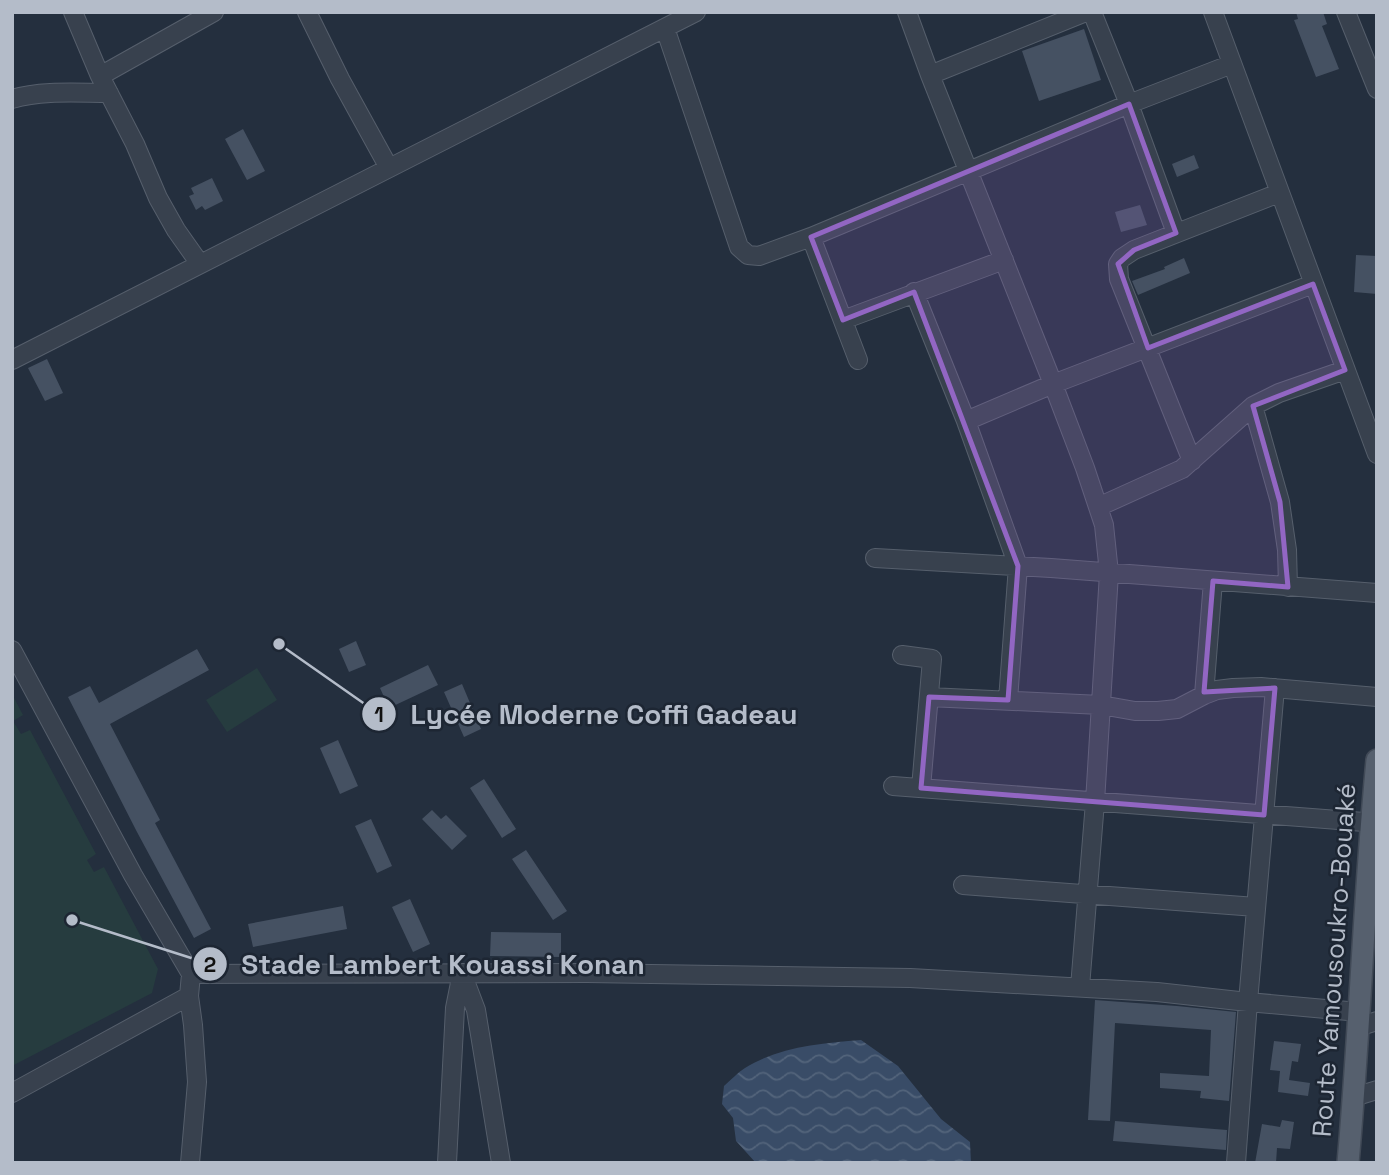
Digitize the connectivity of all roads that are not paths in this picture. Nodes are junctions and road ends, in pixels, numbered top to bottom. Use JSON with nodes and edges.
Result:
{"nodes":[{"id":1,"x":73,"y":12,"type":"edge"},
{"id":2,"x":214,"y":12,"type":"edge"},
{"id":3,"x":307,"y":12,"type":"edge"},
{"id":4,"x":696,"y":12,"type":"edge"},
{"id":5,"x":907,"y":12,"type":"edge"},
{"id":6,"x":1086,"y":12,"type":"edge"},
{"id":7,"x":1092,"y":12,"type":"edge"},
{"id":8,"x":1213,"y":12,"type":"edge"},
{"id":9,"x":1346,"y":12,"type":"edge"},
{"id":10,"x":184,"y":19,"type":"edge"},
{"id":11,"x":665,"y":28,"type":"junction"},
{"id":12,"x":1232,"y":64,"type":"junction"},
{"id":13,"x":930,"y":75,"type":"junction"},
{"id":14,"x":100,"y":76,"type":"junction"},
{"id":15,"x":1377,"y":89,"type":"edge"},
{"id":16,"x":109,"y":93,"type":"junction"},
{"id":17,"x":12,"y":99,"type":"edge"},
{"id":18,"x":1129,"y":104,"type":"junction"},
{"id":19,"x":388,"y":168,"type":"junction"},
{"id":20,"x":969,"y":172,"type":"junction"},
{"id":21,"x":1279,"y":193,"type":"junction"},
{"id":22,"x":1176,"y":233,"type":"junction"},
{"id":23,"x":811,"y":237,"type":"junction"},
{"id":24,"x":1004,"y":260,"type":"junction"},
{"id":25,"x":200,"y":264,"type":"junction"},
{"id":26,"x":1313,"y":284,"type":"junction"},
{"id":27,"x":914,"y":292,"type":"junction"},
{"id":28,"x":843,"y":320,"type":"junction"},
{"id":29,"x":1148,"y":348,"type":"junction"},
{"id":30,"x":12,"y":359,"type":"edge"},
{"id":31,"x":858,"y":360,"type":"dead end"},
{"id":32,"x":1345,"y":370,"type":"junction"},
{"id":33,"x":1053,"y":384,"type":"junction"},
{"id":34,"x":1253,"y":406,"type":"junction"},
{"id":35,"x":966,"y":421,"type":"junction"},
{"id":36,"x":1370,"y":423,"type":"edge"},
{"id":37,"x":1377,"y":454,"type":"edge"},
{"id":38,"x":1192,"y":461,"type":"junction"},
{"id":39,"x":1098,"y":507,"type":"junction"},
{"id":40,"x":875,"y":558,"type":"dead end"},
{"id":41,"x":1018,"y":566,"type":"junction"},
{"id":42,"x":1109,"y":573,"type":"junction"},
{"id":43,"x":1213,"y":581,"type":"junction"},
{"id":44,"x":1288,"y":587,"type":"junction"},
{"id":45,"x":1377,"y":593,"type":"edge"},
{"id":46,"x":12,"y":650,"type":"edge"},
{"id":47,"x":902,"y":655,"type":"dead end"},
{"id":48,"x":1275,"y":688,"type":"junction"},
{"id":49,"x":1204,"y":695,"type":"junction"},
{"id":50,"x":929,"y":696,"type":"junction"},
{"id":51,"x":1377,"y":697,"type":"edge"},
{"id":52,"x":1008,"y":701,"type":"junction"},
{"id":53,"x":1101,"y":705,"type":"junction"},
{"id":54,"x":1377,"y":760,"type":"edge"},
{"id":55,"x":893,"y":786,"type":"dead end"},
{"id":56,"x":921,"y":788,"type":"junction"},
{"id":57,"x":1095,"y":802,"type":"junction"},
{"id":58,"x":1264,"y":815,"type":"junction"},
{"id":59,"x":1374,"y":823,"type":"edge"},
{"id":60,"x":963,"y":885,"type":"dead end"},
{"id":61,"x":1087,"y":894,"type":"junction"},
{"id":62,"x":1256,"y":907,"type":"junction"},
{"id":63,"x":462,"y":973,"type":"junction"},
{"id":64,"x":191,"y":974,"type":"junction"},
{"id":65,"x":1080,"y":987,"type":"junction"},
{"id":66,"x":189,"y":996,"type":"junction"},
{"id":67,"x":1248,"y":1002,"type":"junction"},
{"id":68,"x":1365,"y":1020,"type":"edge"},
{"id":69,"x":1377,"y":1090,"type":"edge"},
{"id":70,"x":12,"y":1093,"type":"edge"},
{"id":71,"x":1354,"y":1097,"type":"junction"},
{"id":72,"x":190,"y":1163,"type":"edge"},
{"id":73,"x":447,"y":1163,"type":"edge"},
{"id":74,"x":500,"y":1163,"type":"edge"},
{"id":75,"x":1237,"y":1163,"type":"edge"},
{"id":76,"x":1348,"y":1163,"type":"edge"}],
"edges":[{"from":1,"to":14,"type":"street"},
{"from":2,"to":10,"type":"street"},
{"from":3,"to":19,"type":"street"},
{"from":4,"to":11,"type":"street"},
{"from":5,"to":13,"type":"street"},
{"from":6,"to":13,"type":"street"},
{"from":7,"to":18,"type":"street"},
{"from":8,"to":12,"type":"street"},
{"from":9,"to":15,"type":"street"},
{"from":10,"to":14,"type":"street"},
{"from":11,"to":19,"type":"street"},
{"from":11,"to":23,"type":"street"},
{"from":12,"to":18,"type":"street"},
{"from":12,"to":21,"type":"street"},
{"from":13,"to":20,"type":"street"},
{"from":14,"to":16,"type":"street"},
{"from":16,"to":17,"type":"street"},
{"from":16,"to":25,"type":"street"},
{"from":18,"to":20,"type":"street"},
{"from":18,"to":22,"type":"street"},
{"from":19,"to":25,"type":"street"},
{"from":20,"to":23,"type":"street"},
{"from":20,"to":24,"type":"street"},
{"from":21,"to":22,"type":"street"},
{"from":21,"to":26,"type":"street"},
{"from":22,"to":29,"type":"street"},
{"from":23,"to":28,"type":"street"},
{"from":24,"to":27,"type":"street"},
{"from":24,"to":33,"type":"street"},
{"from":25,"to":30,"type":"street"},
{"from":26,"to":29,"type":"street"},
{"from":26,"to":32,"type":"street"},
{"from":27,"to":28,"type":"street"},
{"from":27,"to":35,"type":"street"},
{"from":28,"to":31,"type":"street"},
{"from":29,"to":33,"type":"street"},
{"from":29,"to":38,"type":"street"},
{"from":32,"to":34,"type":"street"},
{"from":32,"to":36,"type":"street"},
{"from":33,"to":35,"type":"street"},
{"from":33,"to":39,"type":"street"},
{"from":34,"to":38,"type":"street"},
{"from":34,"to":44,"type":"street"},
{"from":35,"to":41,"type":"street"},
{"from":36,"to":37,"type":"street"},
{"from":38,"to":39,"type":"street"},
{"from":39,"to":42,"type":"street"},
{"from":40,"to":41,"type":"street"},
{"from":41,"to":42,"type":"street"},
{"from":41,"to":52,"type":"street"},
{"from":42,"to":43,"type":"street"},
{"from":42,"to":53,"type":"street"},
{"from":43,"to":44,"type":"street"},
{"from":43,"to":49,"type":"street"},
{"from":44,"to":45,"type":"street"},
{"from":46,"to":64,"type":"street"},
{"from":47,"to":50,"type":"street"},
{"from":48,"to":49,"type":"street"},
{"from":48,"to":51,"type":"street"},
{"from":48,"to":58,"type":"street"},
{"from":49,"to":53,"type":"street"},
{"from":50,"to":52,"type":"street"},
{"from":50,"to":56,"type":"street"},
{"from":52,"to":53,"type":"street"},
{"from":53,"to":57,"type":"street"},
{"from":54,"to":59,"type":"main road","name":"Route Yamousoukro-Bouaké"},
{"from":55,"to":56,"type":"street"},
{"from":56,"to":57,"type":"street"},
{"from":57,"to":58,"type":"street"},
{"from":57,"to":61,"type":"street"},
{"from":58,"to":59,"type":"street"},
{"from":58,"to":62,"type":"street"},
{"from":59,"to":68,"type":"main road","name":"Route Yamousoukro-Bouaké"},
{"from":60,"to":61,"type":"street"},
{"from":61,"to":62,"type":"street"},
{"from":61,"to":65,"type":"street"},
{"from":62,"to":67,"type":"street"},
{"from":63,"to":64,"type":"street"},
{"from":63,"to":65,"type":"street"},
{"from":63,"to":73,"type":"street"},
{"from":63,"to":74,"type":"street"},
{"from":64,"to":66,"type":"street"},
{"from":65,"to":67,"type":"street"},
{"from":66,"to":70,"type":"street"},
{"from":66,"to":72,"type":"street"},
{"from":67,"to":68,"type":"street"},
{"from":67,"to":75,"type":"street"},
{"from":68,"to":71,"type":"main road","name":"Route Yamousoukro-Bouaké"},
{"from":69,"to":71,"type":"street"},
{"from":71,"to":76,"type":"main road","name":"Route Yamousoukro-Bouaké"}]}
